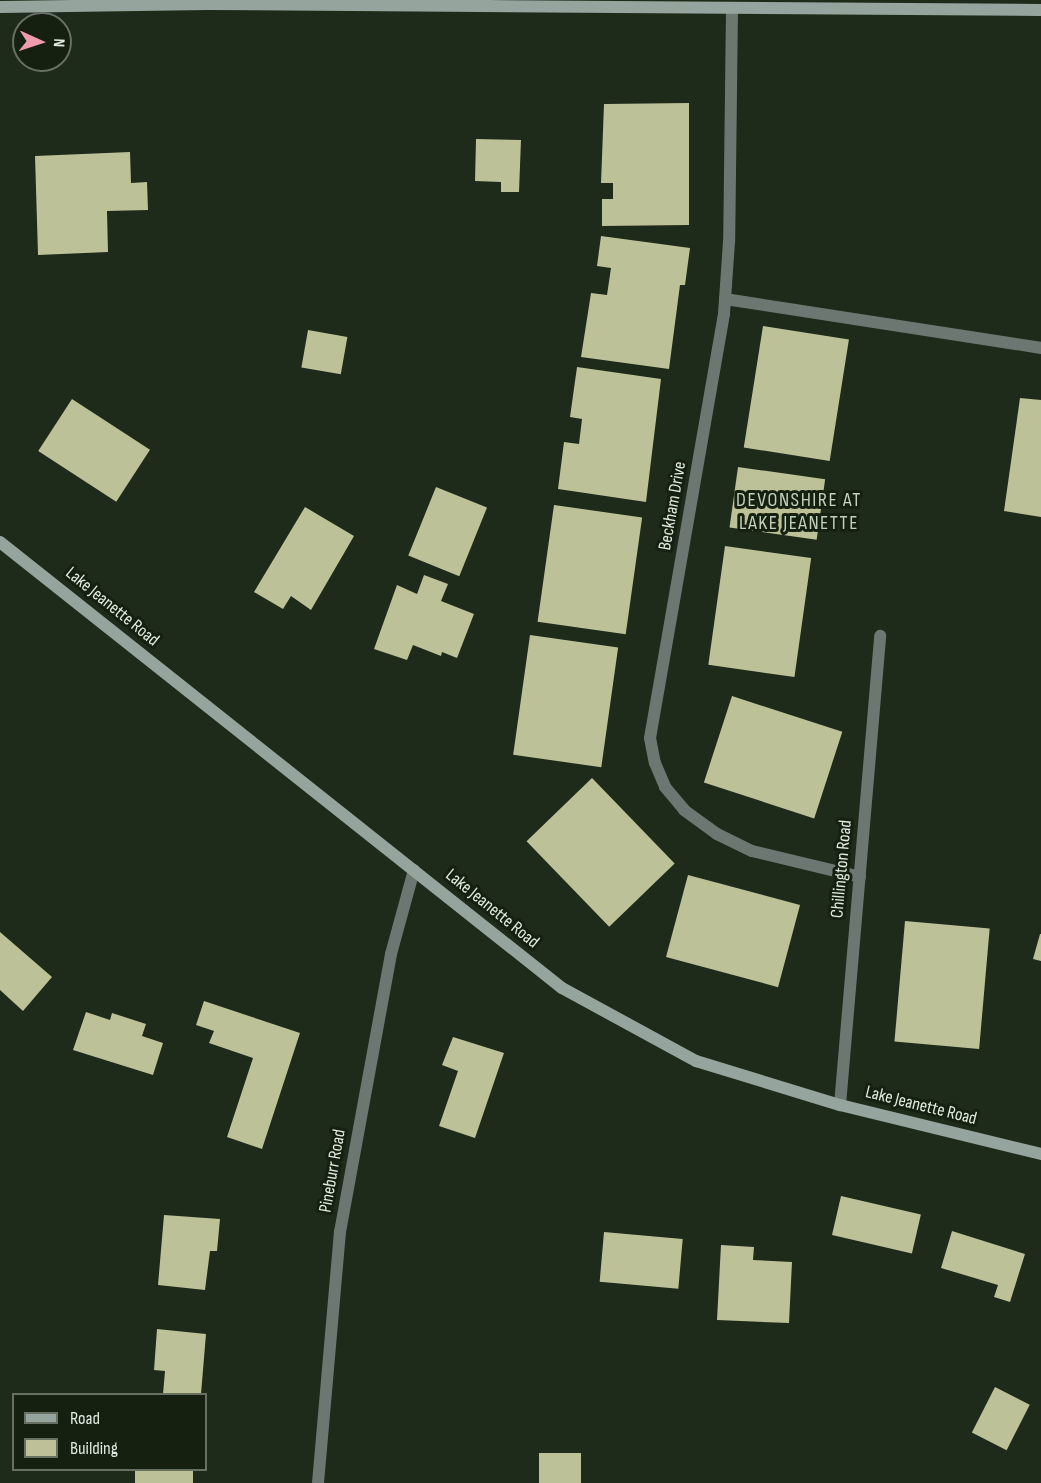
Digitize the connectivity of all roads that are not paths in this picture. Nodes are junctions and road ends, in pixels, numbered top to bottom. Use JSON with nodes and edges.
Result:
{"nodes":[{"id":1,"x":0,"y":7,"type":"edge"},
{"id":2,"x":732,"y":9,"type":"junction"},
{"id":3,"x":1041,"y":10,"type":"edge"},
{"id":4,"x":725,"y":299,"type":"junction"},
{"id":5,"x":1041,"y":348,"type":"edge"},
{"id":6,"x":0,"y":542,"type":"edge"},
{"id":7,"x":880,"y":636,"type":"dead end"},
{"id":8,"x":414,"y":870,"type":"junction"},
{"id":9,"x":860,"y":877,"type":"junction"},
{"id":10,"x":840,"y":1105,"type":"junction"},
{"id":11,"x":1041,"y":1154,"type":"edge"},
{"id":12,"x":318,"y":1483,"type":"edge"}],
"edges":[{"from":1,"to":2,"type":"street"},
{"from":2,"to":3,"type":"street"},
{"from":2,"to":4,"type":"street","name":"Beckham Drive"},
{"from":4,"to":5,"type":"street"},
{"from":4,"to":9,"type":"street","name":"Beckham Drive"},
{"from":6,"to":8,"type":"street","name":"Lake Jeanette Road"},
{"from":7,"to":9,"type":"street","name":"Chillington Road"},
{"from":8,"to":10,"type":"street","name":"Lake Jeanette Road"},
{"from":8,"to":12,"type":"street","name":"Pineburr Road"},
{"from":9,"to":10,"type":"street","name":"Chillington Road"},
{"from":10,"to":11,"type":"street","name":"Lake Jeanette Road"}]}
